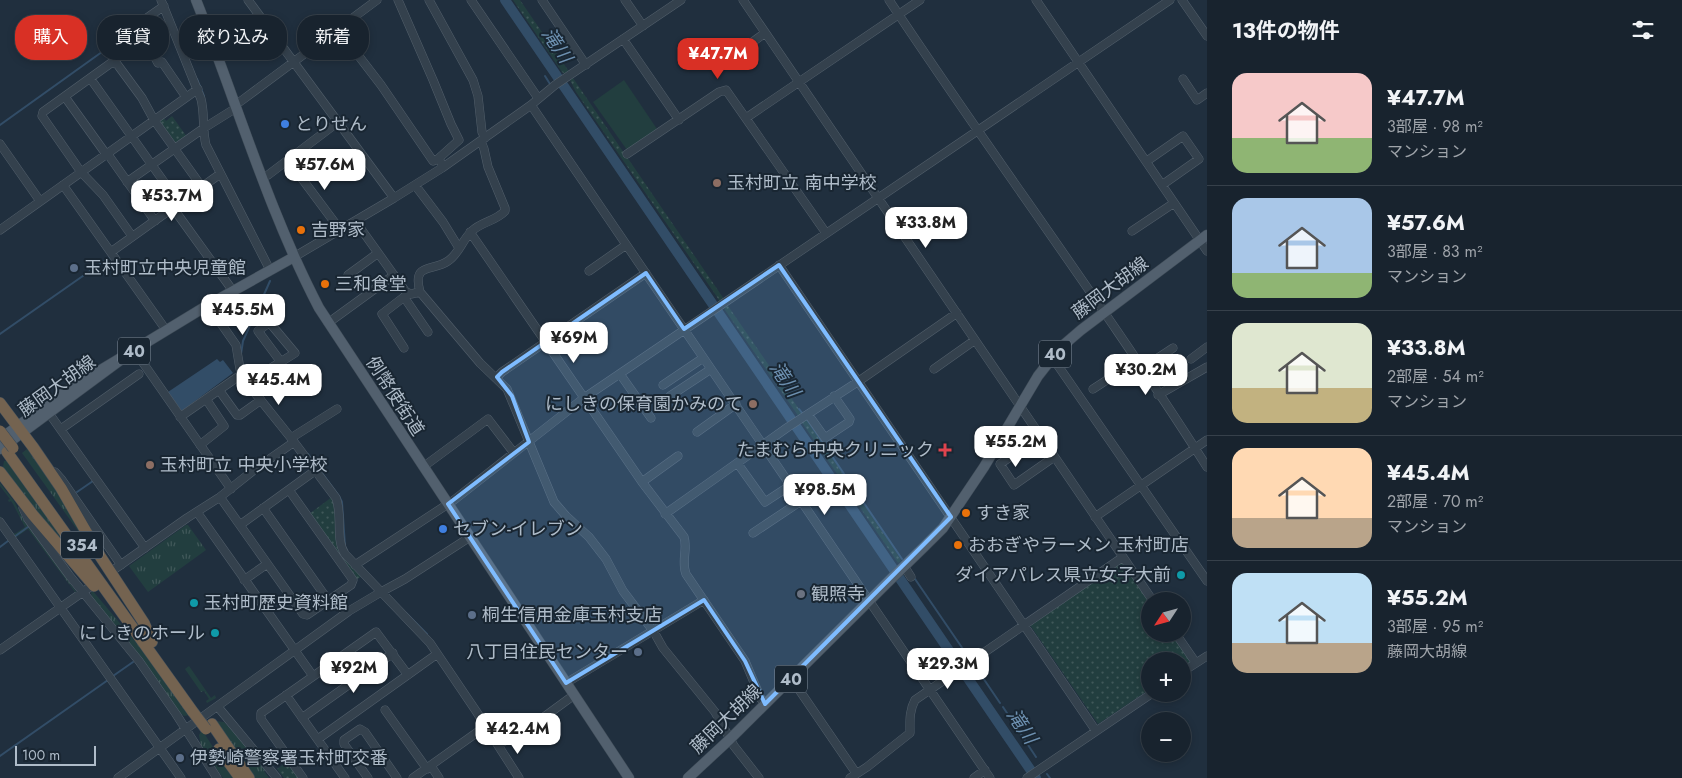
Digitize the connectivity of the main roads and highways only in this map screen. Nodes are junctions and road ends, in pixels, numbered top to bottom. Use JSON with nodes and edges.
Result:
{"nodes":[{"id":1,"x":196,"y":0,"type":"edge"},
{"id":2,"x":1203,"y":237,"type":"edge"},
{"id":3,"x":294,"y":257,"type":"junction"},
{"id":4,"x":134,"y":350,"type":"junction"},
{"id":5,"x":0,"y":403,"type":"edge"},
{"id":6,"x":46,"y":409,"type":"junction"},
{"id":7,"x":0,"y":431,"type":"edge"},
{"id":8,"x":20,"y":432,"type":"junction"},
{"id":9,"x":3,"y":446,"type":"edge"},
{"id":10,"x":0,"y":472,"type":"edge"},
{"id":11,"x":149,"y":644,"type":"junction"},
{"id":12,"x":209,"y":726,"type":"junction"},
{"id":13,"x":240,"y":778,"type":"edge"},
{"id":14,"x":250,"y":778,"type":"edge"},
{"id":15,"x":629,"y":778,"type":"edge"},
{"id":16,"x":688,"y":778,"type":"edge"}],
"edges":[{"from":1,"to":3,"type":"main road","name":"例幣使街道"},
{"from":2,"to":16,"type":"main road","name":"藤岡大胡線","number":"40"},
{"from":3,"to":4,"type":"main road","name":"藤岡大胡線","number":"40"},
{"from":3,"to":15,"type":"main road","name":"例幣使街道"},
{"from":4,"to":6,"type":"main road","name":"藤岡大胡線","number":"40"},
{"from":4,"to":6,"type":"main road","name":"藤岡大胡線","number":"40"},
{"from":5,"to":8,"type":"highway","number":"354"},
{"from":6,"to":8,"type":"main road","name":"藤岡大胡線","number":"40"},
{"from":7,"to":9,"type":"highway","number":"354","bridge":true},
{"from":8,"to":9,"type":"main road","name":"藤岡大胡線","number":"40"},
{"from":8,"to":11,"type":"highway","number":"354"},
{"from":9,"to":11,"type":"highway","number":"354"},
{"from":10,"to":11,"type":"highway","number":"354"},
{"from":11,"to":12,"type":"highway","number":"354","bridge":true},
{"from":12,"to":13,"type":"highway","number":"354"},
{"from":12,"to":14,"type":"highway","number":"354"}]}
